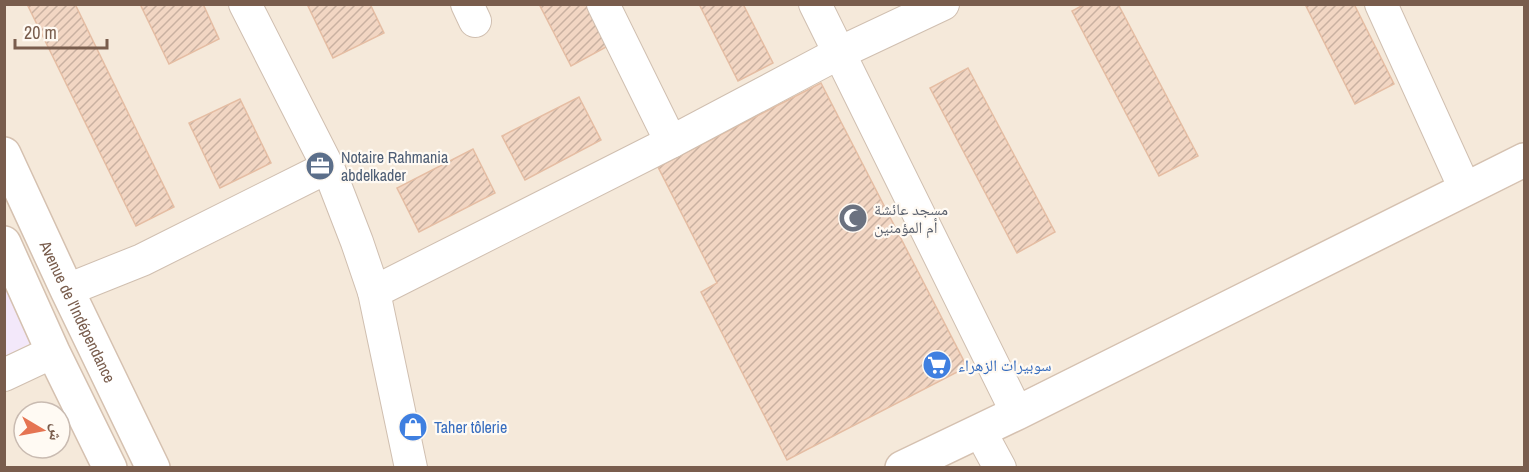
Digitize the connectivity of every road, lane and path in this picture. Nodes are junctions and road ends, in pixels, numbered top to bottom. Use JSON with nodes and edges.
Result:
{"nodes":[{"id":1,"x":245,"y":4,"type":"edge"},
{"id":2,"x":603,"y":4,"type":"edge"},
{"id":3,"x":815,"y":4,"type":"edge"},
{"id":4,"x":943,"y":4,"type":"edge"},
{"id":5,"x":1381,"y":4,"type":"edge"},
{"id":6,"x":839,"y":53,"type":"junction"},
{"id":7,"x":671,"y":142,"type":"junction"},
{"id":8,"x":4,"y":154,"type":"edge"},
{"id":9,"x":1524,"y":160,"type":"edge"},
{"id":10,"x":328,"y":167,"type":"junction"},
{"id":11,"x":1465,"y":189,"type":"junction"},
{"id":12,"x":4,"y":243,"type":"edge"},
{"id":13,"x":67,"y":290,"type":"junction"},
{"id":14,"x":374,"y":292,"type":"junction"},
{"id":15,"x":53,"y":352,"type":"junction"},
{"id":16,"x":4,"y":375,"type":"edge"},
{"id":17,"x":1017,"y":413,"type":"junction"},
{"id":18,"x":980,"y":431,"type":"junction"},
{"id":19,"x":110,"y":468,"type":"edge"},
{"id":20,"x":153,"y":468,"type":"edge"},
{"id":21,"x":411,"y":468,"type":"edge"},
{"id":22,"x":902,"y":468,"type":"edge"},
{"id":23,"x":1000,"y":468,"type":"edge"}],
"edges":[{"from":1,"to":10,"type":"street"},
{"from":2,"to":7,"type":"street"},
{"from":3,"to":6,"type":"street"},
{"from":4,"to":6,"type":"street"},
{"from":5,"to":11,"type":"street"},
{"from":6,"to":7,"type":"street"},
{"from":6,"to":17,"type":"street"},
{"from":7,"to":14,"type":"street"},
{"from":8,"to":13,"type":"main road","name":"Avenue de l'Indépendance"},
{"from":9,"to":11,"type":"main road"},
{"from":10,"to":13,"type":"street"},
{"from":10,"to":14,"type":"street"},
{"from":11,"to":17,"type":"main road"},
{"from":12,"to":15,"type":"main road"},
{"from":13,"to":20,"type":"main road","name":"Avenue de l'Indépendance"},
{"from":14,"to":21,"type":"street"},
{"from":15,"to":16,"type":"street"},
{"from":15,"to":19,"type":"main road"},
{"from":17,"to":18,"type":"main road"},
{"from":18,"to":22,"type":"main road"},
{"from":18,"to":23,"type":"street"}]}
